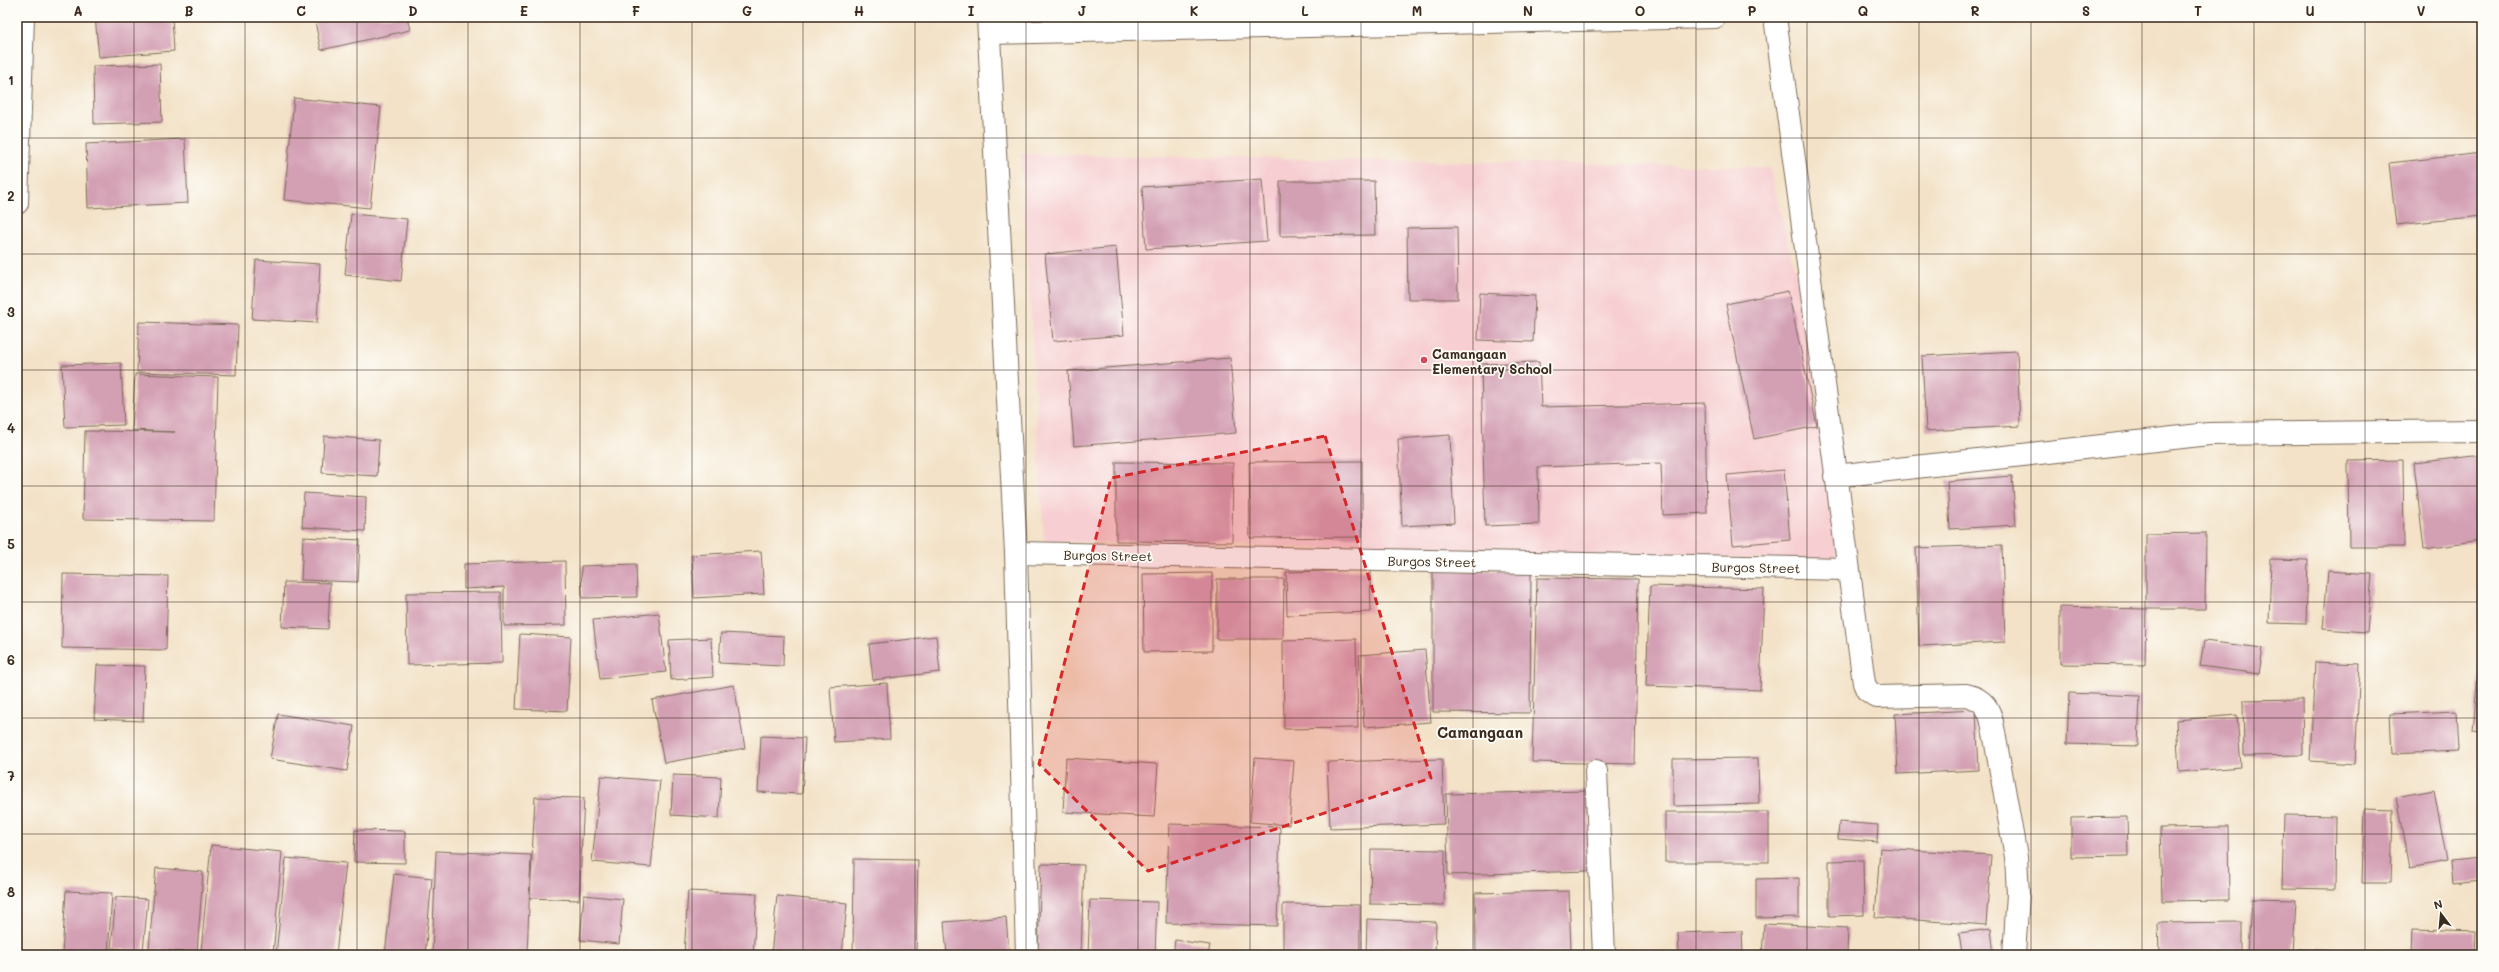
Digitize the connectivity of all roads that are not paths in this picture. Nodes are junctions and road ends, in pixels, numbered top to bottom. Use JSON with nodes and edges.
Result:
{"nodes":[{"id":1,"x":22,"y":17,"type":"edge"},
{"id":2,"x":1715,"y":17,"type":"edge"},
{"id":3,"x":1775,"y":17,"type":"edge"},
{"id":4,"x":989,"y":25,"type":"edge"},
{"id":5,"x":20,"y":39,"type":"edge"},
{"id":6,"x":17,"y":203,"type":"edge"},
{"id":7,"x":2482,"y":431,"type":"edge"},
{"id":8,"x":1834,"y":476,"type":"junction"},
{"id":9,"x":1016,"y":553,"type":"junction"},
{"id":10,"x":1847,"y":569,"type":"junction"},
{"id":11,"x":1596,"y":771,"type":"dead end"},
{"id":12,"x":1027,"y":955,"type":"edge"},
{"id":13,"x":1604,"y":955,"type":"edge"},
{"id":14,"x":2014,"y":955,"type":"edge"}],
"edges":[{"from":1,"to":5,"type":"street"},
{"from":2,"to":4,"type":"street"},
{"from":3,"to":8,"type":"street"},
{"from":4,"to":9,"type":"street"},
{"from":5,"to":6,"type":"street"},
{"from":7,"to":8,"type":"street"},
{"from":8,"to":10,"type":"street"},
{"from":9,"to":10,"type":"street","name":"Burgos Street"},
{"from":9,"to":12,"type":"street"},
{"from":10,"to":14,"type":"street"},
{"from":11,"to":13,"type":"street"}]}
